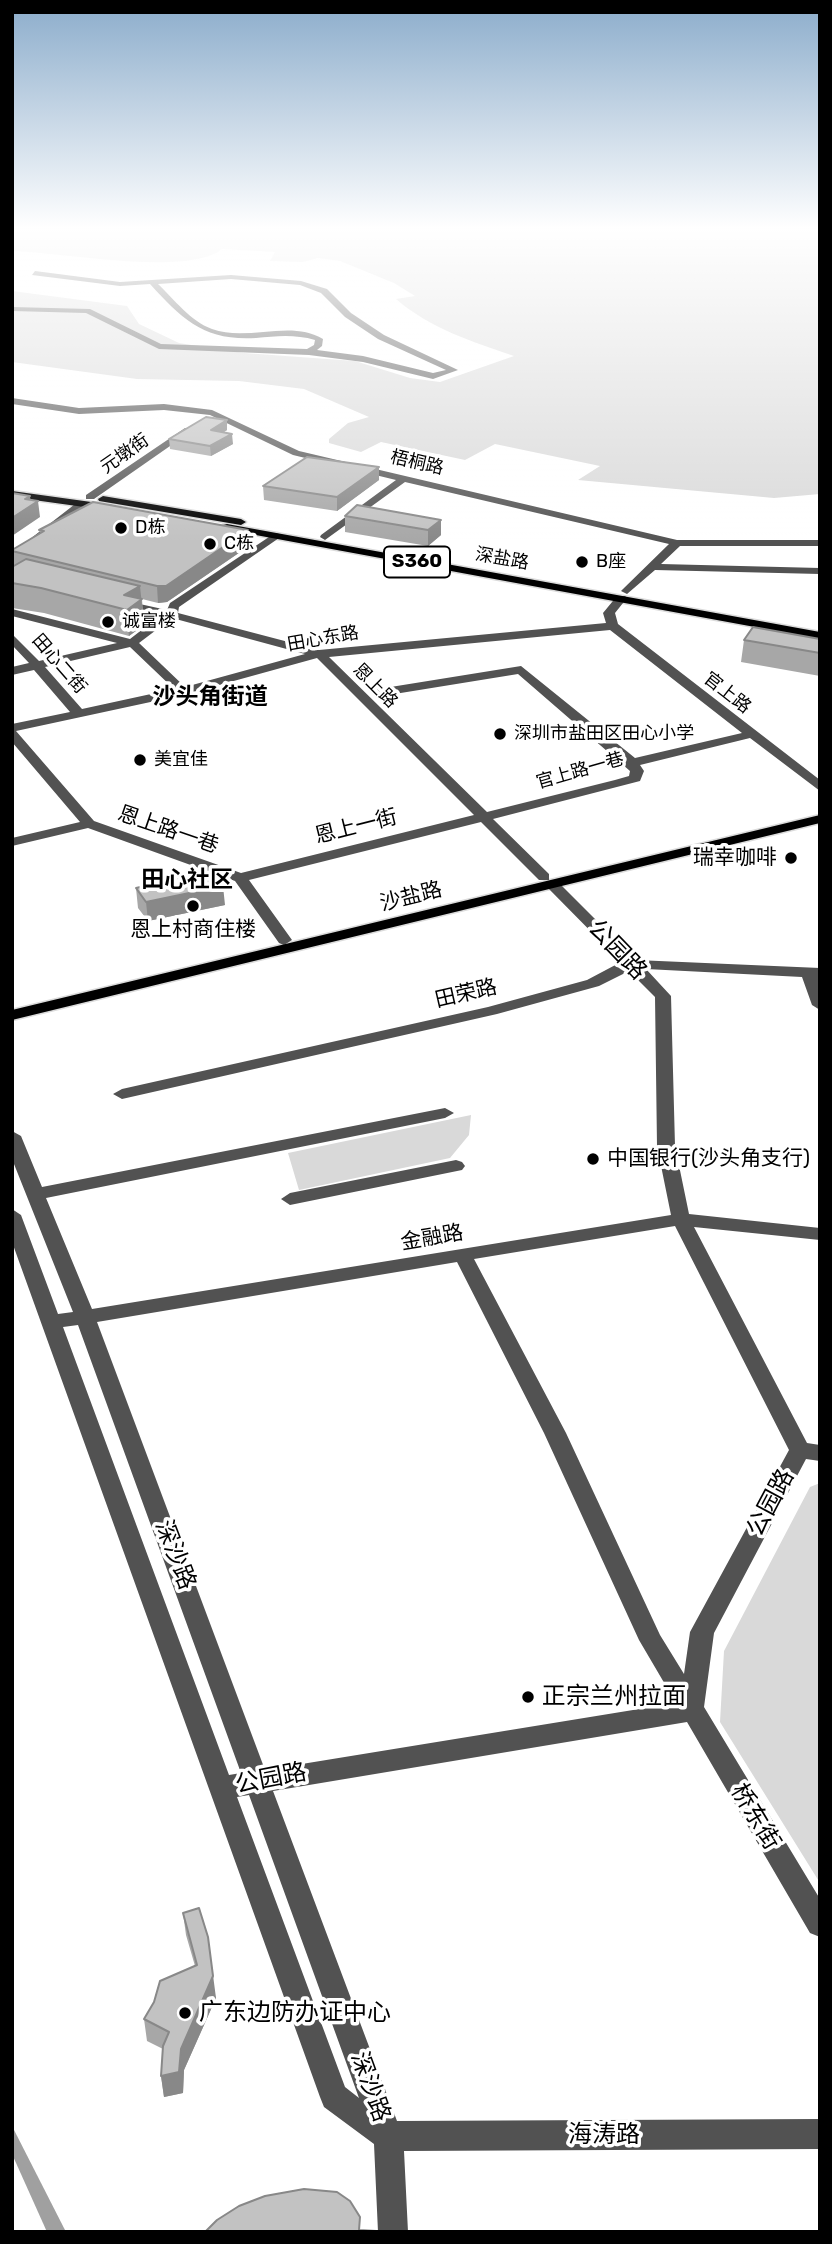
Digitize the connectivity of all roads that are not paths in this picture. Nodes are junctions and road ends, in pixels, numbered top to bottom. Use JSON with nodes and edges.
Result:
{"nodes":[{"id":1,"x":134,"y":334,"type":"edge"},
{"id":2,"x":273,"y":334,"type":"edge"},
{"id":3,"x":377,"y":334,"type":"edge"},
{"id":4,"x":309,"y":352,"type":"junction"},
{"id":5,"x":12,"y":401,"type":"edge"},
{"id":6,"x":212,"y":413,"type":"junction"},
{"id":7,"x":404,"y":478,"type":"junction"},
{"id":8,"x":12,"y":487,"type":"edge"},
{"id":9,"x":12,"y":494,"type":"edge"},
{"id":10,"x":87,"y":500,"type":"junction"},
{"id":11,"x":275,"y":536,"type":"junction"},
{"id":12,"x":321,"y":540,"type":"junction"},
{"id":13,"x":820,"y":542,"type":"edge"},
{"id":14,"x":677,"y":543,"type":"junction"},
{"id":15,"x":12,"y":559,"type":"edge"},
{"id":16,"x":650,"y":567,"type":"junction"},
{"id":17,"x":820,"y":571,"type":"edge"},
{"id":18,"x":624,"y":595,"type":"junction"},
{"id":19,"x":109,"y":598,"type":"edge"},
{"id":20,"x":12,"y":612,"type":"edge"},
{"id":21,"x":172,"y":613,"type":"junction"},
{"id":22,"x":613,"y":626,"type":"junction"},
{"id":23,"x":820,"y":627,"type":"edge"},
{"id":24,"x":820,"y":636,"type":"edge"},
{"id":25,"x":12,"y":637,"type":"edge"},
{"id":26,"x":132,"y":643,"type":"junction"},
{"id":27,"x":319,"y":654,"type":"junction"},
{"id":28,"x":37,"y":666,"type":"junction"},
{"id":29,"x":12,"y":671,"type":"edge"},
{"id":30,"x":183,"y":691,"type":"junction"},
{"id":31,"x":376,"y":693,"type":"dead end"},
{"id":32,"x":79,"y":714,"type":"junction"},
{"id":33,"x":12,"y":731,"type":"edge"},
{"id":34,"x":752,"y":734,"type":"junction"},
{"id":35,"x":632,"y":763,"type":"junction"},
{"id":36,"x":820,"y":787,"type":"edge"},
{"id":37,"x":820,"y":810,"type":"edge"},
{"id":38,"x":483,"y":817,"type":"junction"},
{"id":39,"x":820,"y":819,"type":"edge"},
{"id":40,"x":89,"y":824,"type":"junction"},
{"id":41,"x":12,"y":842,"type":"edge"},
{"id":42,"x":240,"y":878,"type":"junction"},
{"id":43,"x":548,"y":880,"type":"junction"},
{"id":44,"x":284,"y":940,"type":"junction"},
{"id":45,"x":630,"y":964,"type":"junction"},
{"id":46,"x":814,"y":973,"type":"edge"},
{"id":47,"x":12,"y":1005,"type":"edge"},
{"id":48,"x":820,"y":1005,"type":"edge"},
{"id":49,"x":12,"y":1015,"type":"edge"},
{"id":50,"x":122,"y":1094,"type":"dead end"},
{"id":51,"x":445,"y":1113,"type":"dead end"},
{"id":52,"x":12,"y":1136,"type":"edge"},
{"id":53,"x":456,"y":1166,"type":"dead end"},
{"id":54,"x":36,"y":1194,"type":"junction"},
{"id":55,"x":290,"y":1199,"type":"dead end"},
{"id":56,"x":12,"y":1215,"type":"edge"},
{"id":57,"x":681,"y":1219,"type":"junction"},
{"id":58,"x":820,"y":1234,"type":"edge"},
{"id":59,"x":463,"y":1256,"type":"junction"},
{"id":60,"x":85,"y":1316,"type":"junction"},
{"id":61,"x":52,"y":1322,"type":"junction"},
{"id":62,"x":810,"y":1451,"type":"edge"},
{"id":63,"x":691,"y":1711,"type":"junction"},
{"id":64,"x":259,"y":1781,"type":"junction"},
{"id":65,"x":221,"y":1788,"type":"junction"},
{"id":66,"x":820,"y":1924,"type":"edge"},
{"id":67,"x":820,"y":2134,"type":"edge"},
{"id":68,"x":388,"y":2136,"type":"junction"},
{"id":69,"x":393,"y":2232,"type":"edge"}],
"edges":[{"from":1,"to":4,"type":"street"},
{"from":2,"to":4,"type":"street"},
{"from":3,"to":4,"type":"street"},
{"from":5,"to":6,"type":"street","name":"梧桐路"},
{"from":6,"to":7,"type":"street","name":"梧桐路"},
{"from":6,"to":10,"type":"street","name":"元墩街"},
{"from":7,"to":12,"type":"street"},
{"from":7,"to":14,"type":"street","name":"梧桐路"},
{"from":8,"to":10,"type":"main road","name":"深盐路","number":"S360"},
{"from":9,"to":10,"type":"main road","name":"深盐路","number":"S360"},
{"from":10,"to":11,"type":"main road","name":"深盐路","number":"S360"},
{"from":10,"to":12,"type":"main road","name":"深盐路","number":"S360"},
{"from":10,"to":15,"type":"street","name":"元墩街"},
{"from":11,"to":12,"type":"main road","name":"深盐路","number":"S360"},
{"from":11,"to":21,"type":"street"},
{"from":12,"to":18,"type":"main road","name":"深盐路","number":"S360"},
{"from":13,"to":14,"type":"street","name":"梧桐路"},
{"from":14,"to":16,"type":"street"},
{"from":16,"to":17,"type":"street"},
{"from":16,"to":18,"type":"street"},
{"from":18,"to":22,"type":"street"},
{"from":18,"to":23,"type":"main road","name":"深盐路","number":"S360"},
{"from":18,"to":24,"type":"main road","name":"深盐路","number":"S360"},
{"from":19,"to":21,"type":"street","name":"恩上路"},
{"from":20,"to":26,"type":"street"},
{"from":21,"to":26,"type":"street"},
{"from":21,"to":27,"type":"street","name":"恩上路"},
{"from":22,"to":27,"type":"street","name":"田心东路"},
{"from":22,"to":34,"type":"street","name":"官上路"},
{"from":25,"to":28,"type":"street","name":"田心二街"},
{"from":26,"to":28,"type":"street"},
{"from":26,"to":30,"type":"street"},
{"from":27,"to":30,"type":"street","name":"田心东路"},
{"from":27,"to":38,"type":"street","name":"恩上路"},
{"from":28,"to":29,"type":"street"},
{"from":28,"to":32,"type":"street","name":"田心二街"},
{"from":30,"to":32,"type":"street","name":"田心东路"},
{"from":31,"to":35,"type":"street"},
{"from":32,"to":33,"type":"street","name":"田心东路"},
{"from":33,"to":40,"type":"street","name":"恩上路一巷"},
{"from":34,"to":35,"type":"street","name":"官上路一巷"},
{"from":34,"to":36,"type":"street","name":"官上路"},
{"from":35,"to":38,"type":"street","name":"官上路一巷"},
{"from":37,"to":43,"type":"main road","name":"沙盐路"},
{"from":38,"to":42,"type":"street","name":"恩上一街"},
{"from":38,"to":43,"type":"street","name":"恩上路"},
{"from":39,"to":43,"type":"main road","name":"沙盐路"},
{"from":40,"to":41,"type":"street","name":"恩上路一巷"},
{"from":40,"to":42,"type":"street","name":"恩上路一巷"},
{"from":42,"to":44,"type":"street"},
{"from":43,"to":44,"type":"main road","name":"沙盐路"},
{"from":43,"to":45,"type":"street","name":"公园路"},
{"from":43,"to":49,"type":"main road","name":"沙盐路"},
{"from":44,"to":47,"type":"main road","name":"沙盐路"},
{"from":45,"to":46,"type":"street"},
{"from":45,"to":50,"type":"street","name":"田荣路"},
{"from":45,"to":57,"type":"street","name":"公园路"},
{"from":46,"to":48,"type":"street"},
{"from":51,"to":54,"type":"street"},
{"from":52,"to":54,"type":"street","name":"深沙路"},
{"from":53,"to":55,"type":"street"},
{"from":54,"to":60,"type":"street","name":"深沙路"},
{"from":56,"to":61,"type":"street","name":"深沙路"},
{"from":57,"to":58,"type":"street","name":"金融路"},
{"from":57,"to":59,"type":"street","name":"金融路"},
{"from":57,"to":62,"type":"street","name":"公园路"},
{"from":59,"to":60,"type":"street","name":"金融路"},
{"from":59,"to":63,"type":"street","name":"桥东街"},
{"from":60,"to":61,"type":"street","name":"金融路"},
{"from":60,"to":64,"type":"street","name":"深沙路"},
{"from":61,"to":65,"type":"street","name":"深沙路"},
{"from":62,"to":63,"type":"street","name":"公园路"},
{"from":63,"to":64,"type":"street","name":"公园路"},
{"from":63,"to":66,"type":"street","name":"桥东街"},
{"from":64,"to":65,"type":"street","name":"公园路"},
{"from":64,"to":68,"type":"street","name":"深沙路"},
{"from":65,"to":68,"type":"street","name":"深沙路"},
{"from":67,"to":68,"type":"street","name":"海涛路"},
{"from":68,"to":69,"type":"street"}]}
